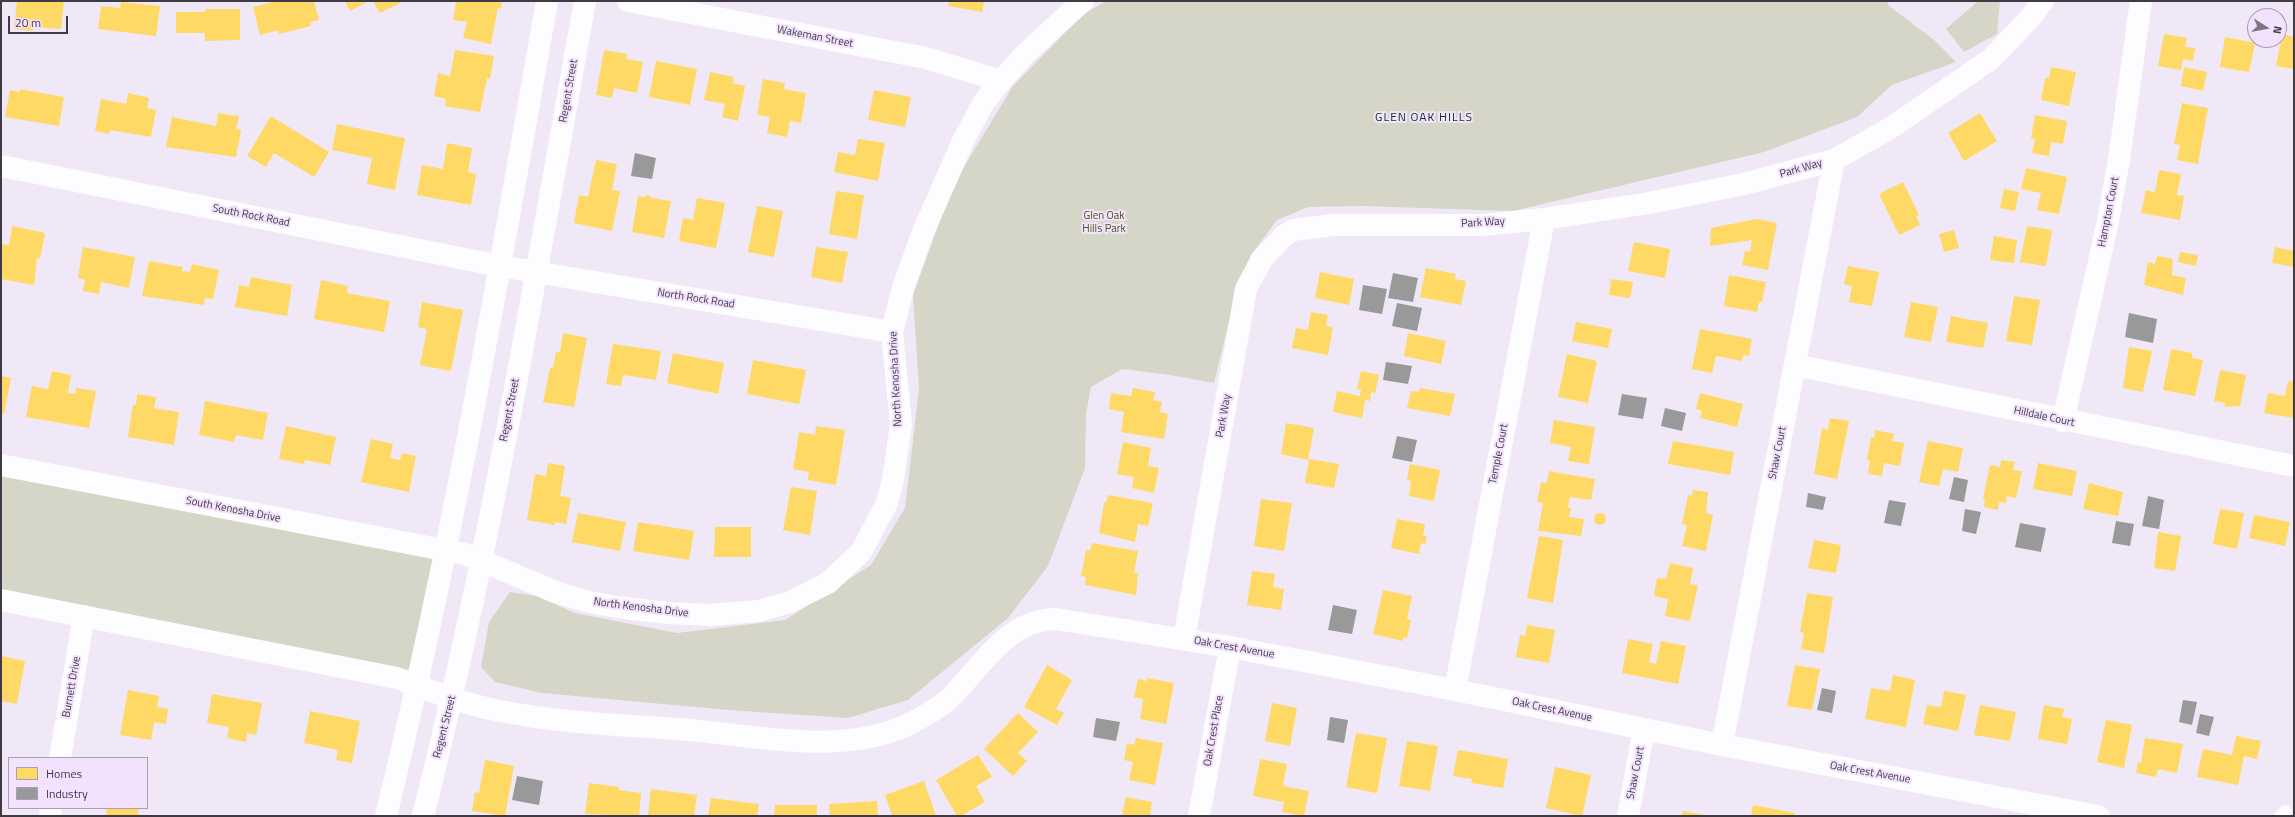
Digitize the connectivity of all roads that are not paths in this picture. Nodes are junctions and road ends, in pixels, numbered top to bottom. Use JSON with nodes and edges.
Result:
{"nodes":[{"id":1,"x":547,"y":1,"type":"edge"},
{"id":2,"x":585,"y":1,"type":"edge"},
{"id":3,"x":628,"y":1,"type":"edge"},
{"id":4,"x":1083,"y":1,"type":"edge"},
{"id":5,"x":2043,"y":1,"type":"edge"},
{"id":6,"x":2141,"y":1,"type":"edge"},
{"id":7,"x":1001,"y":81,"type":"junction"},
{"id":8,"x":1834,"y":160,"type":"junction"},
{"id":9,"x":1,"y":166,"type":"edge"},
{"id":10,"x":1544,"y":219,"type":"junction"},
{"id":11,"x":500,"y":266,"type":"junction"},
{"id":12,"x":536,"y":273,"type":"junction"},
{"id":13,"x":892,"y":332,"type":"junction"},
{"id":14,"x":1795,"y":365,"type":"junction"},
{"id":15,"x":2063,"y":421,"type":"junction"},
{"id":16,"x":1,"y":465,"type":"edge"},
{"id":17,"x":2294,"y":466,"type":"edge"},
{"id":18,"x":464,"y":554,"type":"junction"},
{"id":19,"x":1,"y":600,"type":"edge"},
{"id":20,"x":84,"y":616,"type":"junction"},
{"id":21,"x":1184,"y":639,"type":"junction"},
{"id":22,"x":1230,"y":647,"type":"junction"},
{"id":23,"x":418,"y":686,"type":"junction"},
{"id":24,"x":1455,"y":690,"type":"junction"},
{"id":25,"x":453,"y":699,"type":"junction"},
{"id":26,"x":1644,"y":729,"type":"junction"},
{"id":27,"x":1722,"y":746,"type":"junction"},
{"id":28,"x":60,"y":757,"type":"edge"},
{"id":29,"x":2096,"y":815,"type":"edge"},
{"id":30,"x":386,"y":816,"type":"edge"},
{"id":31,"x":423,"y":816,"type":"edge"},
{"id":32,"x":1199,"y":816,"type":"edge"},
{"id":33,"x":1628,"y":816,"type":"edge"}],
"edges":[{"from":1,"to":11,"type":"street","name":"Regent Street"},
{"from":2,"to":12,"type":"street","name":"Regent Street"},
{"from":3,"to":7,"type":"street","name":"Wakeman Street"},
{"from":4,"to":7,"type":"street","name":"North Kenosha Drive"},
{"from":5,"to":8,"type":"street","name":"Park Way"},
{"from":6,"to":15,"type":"street","name":"Hampton Court"},
{"from":7,"to":13,"type":"street","name":"North Kenosha Drive"},
{"from":8,"to":10,"type":"street","name":"Park Way"},
{"from":8,"to":14,"type":"street","name":"Shaw Court"},
{"from":9,"to":11,"type":"street","name":"South Rock Road"},
{"from":10,"to":21,"type":"street","name":"Park Way"},
{"from":10,"to":24,"type":"street","name":"Temple Court"},
{"from":11,"to":12,"type":"street","name":"North Rock Road"},
{"from":11,"to":18,"type":"street","name":"Regent Street"},
{"from":12,"to":13,"type":"street","name":"North Rock Road"},
{"from":12,"to":18,"type":"street","name":"Regent Street"},
{"from":13,"to":18,"type":"street","name":"North Kenosha Drive"},
{"from":14,"to":15,"type":"street","name":"Hilldale Court"},
{"from":14,"to":27,"type":"street","name":"Shaw Court"},
{"from":15,"to":17,"type":"street","name":"Hilldale Court"},
{"from":16,"to":18,"type":"street","name":"South Kenosha Drive"},
{"from":18,"to":23,"type":"street","name":"Regent Street"},
{"from":18,"to":25,"type":"street","name":"Regent Street"},
{"from":19,"to":20,"type":"street"},
{"from":20,"to":23,"type":"street"},
{"from":20,"to":28,"type":"street","name":"Burnett Drive"},
{"from":21,"to":22,"type":"street","name":"Oak Crest Avenue"},
{"from":21,"to":25,"type":"street","name":"Oak Crest Avenue"},
{"from":22,"to":24,"type":"street","name":"Oak Crest Avenue"},
{"from":22,"to":32,"type":"street","name":"Oak Crest Place"},
{"from":23,"to":25,"type":"street"},
{"from":23,"to":30,"type":"street","name":"Regent Street"},
{"from":24,"to":26,"type":"street","name":"Oak Crest Avenue"},
{"from":25,"to":31,"type":"street","name":"Regent Street"},
{"from":26,"to":27,"type":"street","name":"Oak Crest Avenue"},
{"from":26,"to":33,"type":"street","name":"Shaw Court"},
{"from":27,"to":29,"type":"street","name":"Oak Crest Avenue"}]}
